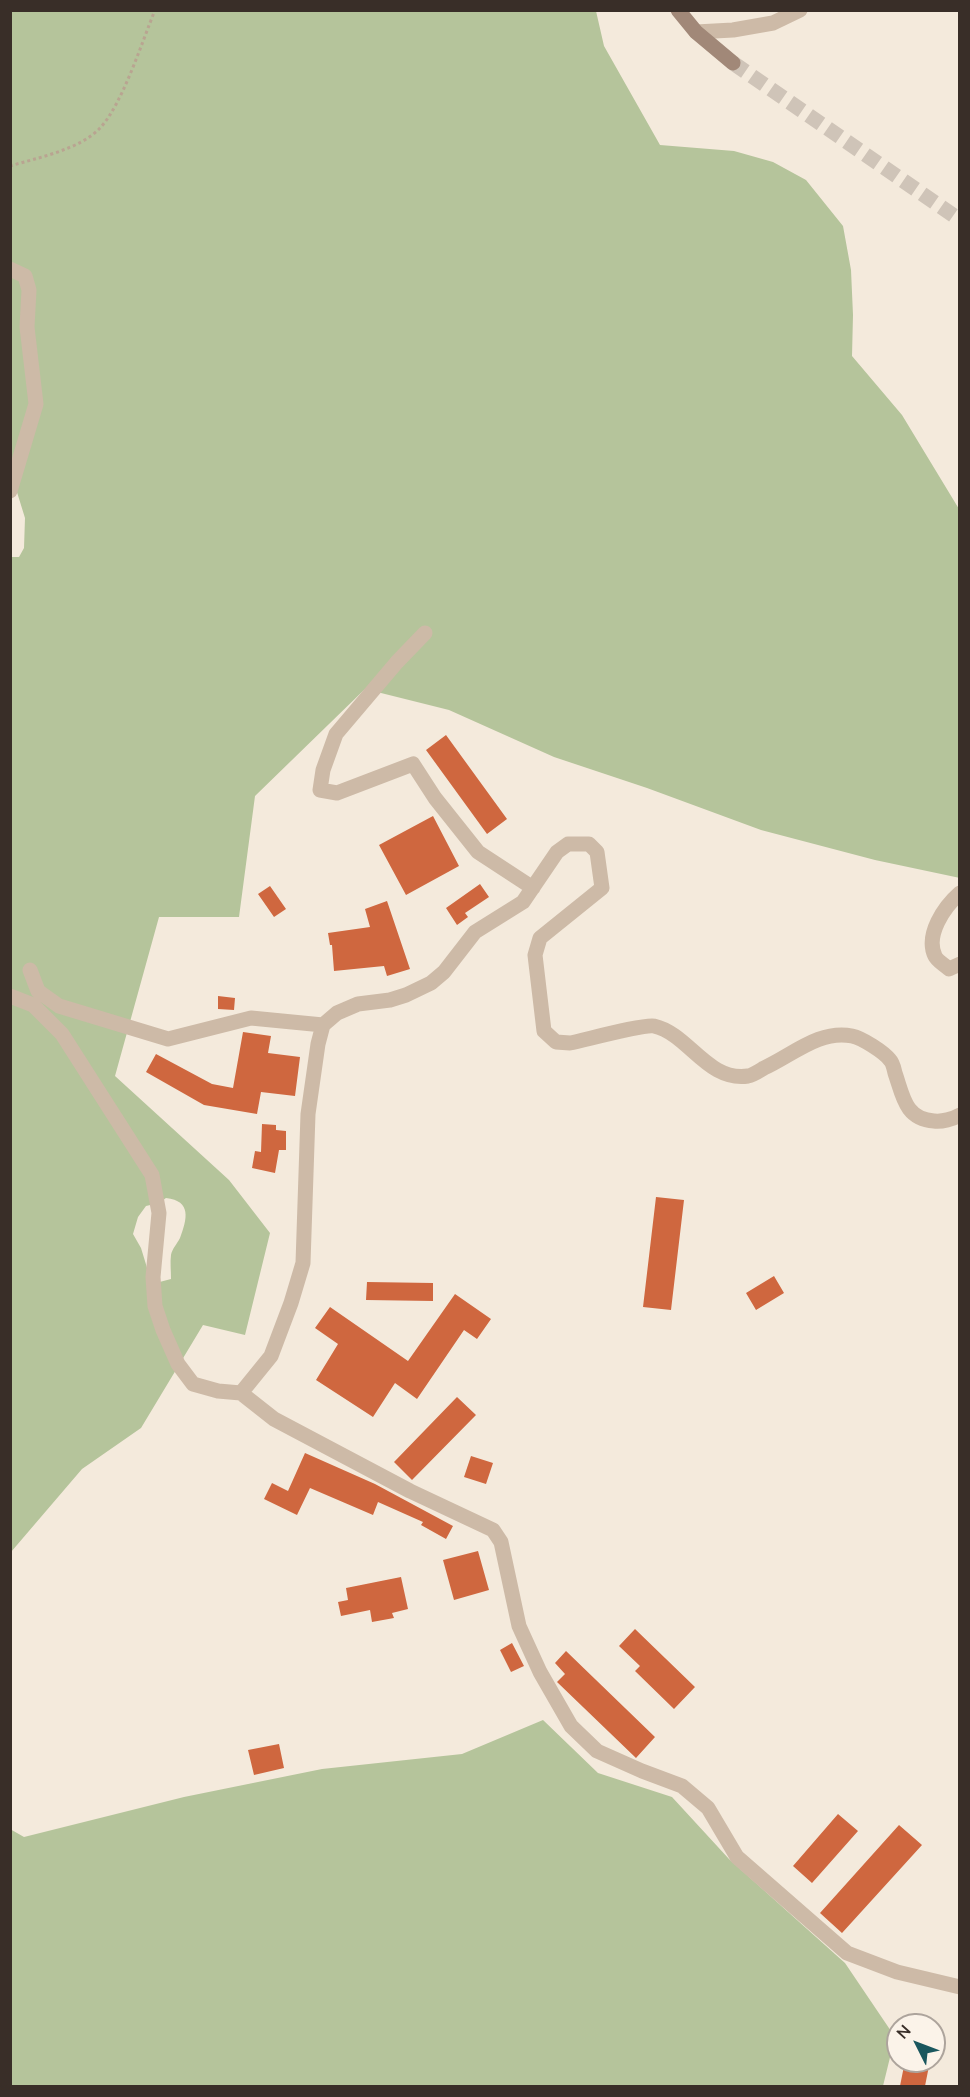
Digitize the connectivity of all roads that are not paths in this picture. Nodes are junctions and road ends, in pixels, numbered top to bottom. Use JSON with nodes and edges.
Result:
{"nodes":[{"id":1,"x":678,"y":10,"type":"edge"},
{"id":2,"x":801,"y":10,"type":"edge"},
{"id":3,"x":696,"y":32,"type":"junction"},
{"id":4,"x":733,"y":63,"type":"tunnel mouth"},
{"id":5,"x":10,"y":269,"type":"edge"},
{"id":6,"x":10,"y":491,"type":"edge"},
{"id":7,"x":425,"y":633,"type":"dead end"},
{"id":8,"x":533,"y":888,"type":"junction"},
{"id":9,"x":960,"y":893,"type":"edge"},
{"id":10,"x":960,"y":964,"type":"edge"},
{"id":11,"x":30,"y":970,"type":"dead end"},
{"id":12,"x":10,"y":996,"type":"edge"},
{"id":13,"x":323,"y":1025,"type":"junction"},
{"id":14,"x":960,"y":1115,"type":"edge"},
{"id":15,"x":241,"y":1393,"type":"junction"},
{"id":16,"x":960,"y":1987,"type":"edge"}],
"edges":[{"from":1,"to":3,"type":"street"},
{"from":2,"to":3,"type":"street"},
{"from":3,"to":4,"type":"street"},
{"from":5,"to":6,"type":"street"},
{"from":7,"to":8,"type":"street"},
{"from":8,"to":13,"type":"street"},
{"from":8,"to":14,"type":"street"},
{"from":9,"to":10,"type":"street"},
{"from":11,"to":13,"type":"street"},
{"from":12,"to":15,"type":"street"},
{"from":13,"to":15,"type":"street"},
{"from":15,"to":16,"type":"street"}]}
